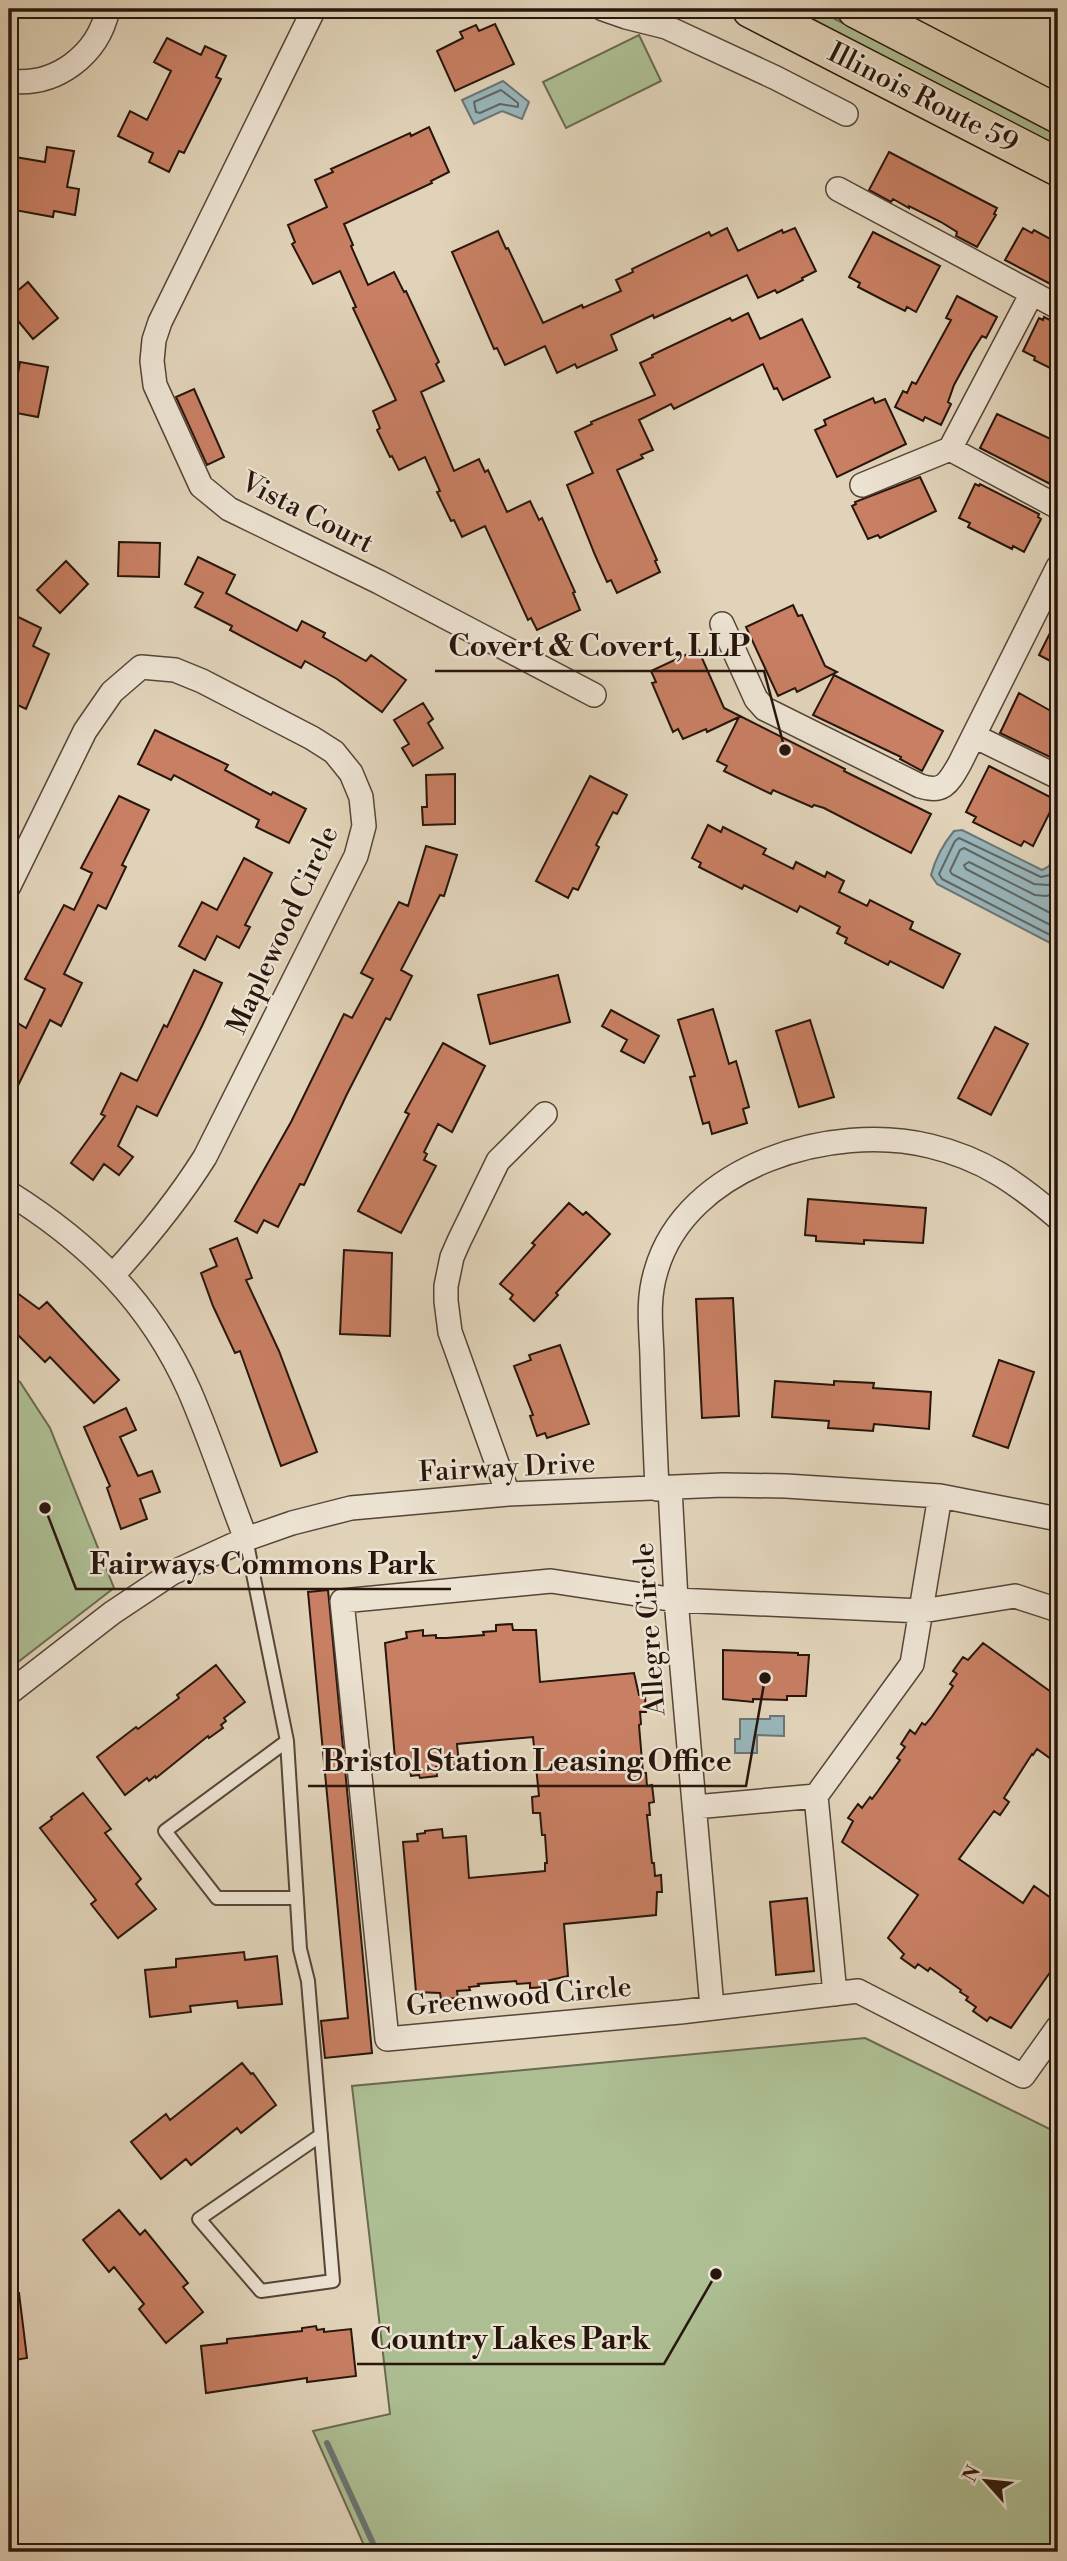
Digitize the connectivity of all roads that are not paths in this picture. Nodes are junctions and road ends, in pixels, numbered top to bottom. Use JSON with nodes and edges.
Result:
{"nodes":[{"id":1,"x":108,"y":9,"type":"edge"},
{"id":2,"x":314,"y":9,"type":"edge"},
{"id":3,"x":603,"y":9,"type":"edge"},
{"id":4,"x":751,"y":9,"type":"edge"},
{"id":5,"x":856,"y":9,"type":"edge"},
{"id":6,"x":9,"y":81,"type":"edge"},
{"id":7,"x":846,"y":114,"type":"dead end"},
{"id":8,"x":1058,"y":114,"type":"edge"},
{"id":9,"x":1058,"y":167,"type":"edge"},
{"id":10,"x":838,"y":189,"type":"dead end"},
{"id":11,"x":1032,"y":293,"type":"junction"},
{"id":12,"x":1058,"y":307,"type":"edge"},
{"id":13,"x":950,"y":449,"type":"junction"},
{"id":14,"x":862,"y":485,"type":"dead end"},
{"id":15,"x":1058,"y":507,"type":"edge"},
{"id":16,"x":1058,"y":567,"type":"edge"},
{"id":17,"x":1053,"y":591,"type":"edge"},
{"id":18,"x":722,"y":624,"type":"dead end"},
{"id":19,"x":594,"y":695,"type":"dead end"},
{"id":20,"x":974,"y":736,"type":"junction"},
{"id":21,"x":1058,"y":777,"type":"edge"},
{"id":22,"x":9,"y":886,"type":"edge"},
{"id":23,"x":545,"y":1114,"type":"dead end"},
{"id":24,"x":9,"y":1193,"type":"edge"},
{"id":25,"x":1058,"y":1218,"type":"edge"},
{"id":26,"x":113,"y":1275,"type":"junction"},
{"id":27,"x":664,"y":1488,"type":"junction"},
{"id":28,"x":508,"y":1494,"type":"junction"},
{"id":29,"x":940,"y":1496,"type":"junction"},
{"id":30,"x":1058,"y":1519,"type":"edge"},
{"id":31,"x":246,"y":1539,"type":"junction"},
{"id":32,"x":676,"y":1600,"type":"junction"},
{"id":33,"x":1058,"y":1610,"type":"edge"},
{"id":34,"x":922,"y":1611,"type":"junction"},
{"id":35,"x":9,"y":1693,"type":"edge"},
{"id":36,"x":287,"y":1741,"type":"junction"},
{"id":37,"x":816,"y":1796,"type":"junction"},
{"id":38,"x":695,"y":1807,"type":"junction"},
{"id":39,"x":297,"y":1898,"type":"junction"},
{"id":40,"x":835,"y":1994,"type":"junction"},
{"id":41,"x":712,"y":2007,"type":"junction"},
{"id":42,"x":1058,"y":2027,"type":"edge"},
{"id":43,"x":321,"y":2135,"type":"junction"}],
"edges":[{"from":1,"to":6,"type":"street"},
{"from":2,"to":19,"type":"street","name":"Vista Court"},
{"from":3,"to":7,"type":"street"},
{"from":4,"to":9,"type":"main road","name":"Illinois Route 59"},
{"from":5,"to":8,"type":"main road","name":"Illinois Route 59"},
{"from":10,"to":11,"type":"street"},
{"from":11,"to":12,"type":"street"},
{"from":11,"to":13,"type":"street"},
{"from":13,"to":14,"type":"street"},
{"from":13,"to":15,"type":"street"},
{"from":16,"to":17,"type":"street"},
{"from":17,"to":20,"type":"street"},
{"from":18,"to":20,"type":"street"},
{"from":20,"to":21,"type":"street"},
{"from":22,"to":26,"type":"street","name":"Maplewood Circle"},
{"from":23,"to":28,"type":"street"},
{"from":24,"to":26,"type":"street"},
{"from":25,"to":27,"type":"street","name":"Allegre Circle"},
{"from":26,"to":31,"type":"street"},
{"from":27,"to":28,"type":"street","name":"Fairway Drive"},
{"from":27,"to":29,"type":"street","name":"Fairway Drive"},
{"from":27,"to":32,"type":"street","name":"Allegre Circle"},
{"from":28,"to":31,"type":"street","name":"Fairway Drive"},
{"from":29,"to":30,"type":"street","name":"Fairway Drive"},
{"from":29,"to":34,"type":"street"},
{"from":31,"to":35,"type":"street","name":"Fairway Drive"},
{"from":31,"to":36,"type":"lane"},
{"from":32,"to":34,"type":"street","name":"Greenwood Circle"},
{"from":32,"to":38,"type":"street","name":"Allegre Circle"},
{"from":32,"to":41,"type":"street","name":"Greenwood Circle"},
{"from":33,"to":34,"type":"street","name":"Greenwood Circle"},
{"from":34,"to":37,"type":"street"},
{"from":36,"to":39,"type":"lane"},
{"from":36,"to":39,"type":"lane"},
{"from":37,"to":38,"type":"street"},
{"from":37,"to":40,"type":"street"},
{"from":38,"to":41,"type":"street","name":"Allegre Circle"},
{"from":39,"to":43,"type":"lane"},
{"from":40,"to":41,"type":"street","name":"Greenwood Circle"},
{"from":40,"to":42,"type":"street","name":"Greenwood Circle"},
{"from":43,"to":43,"type":"lane"}]}
